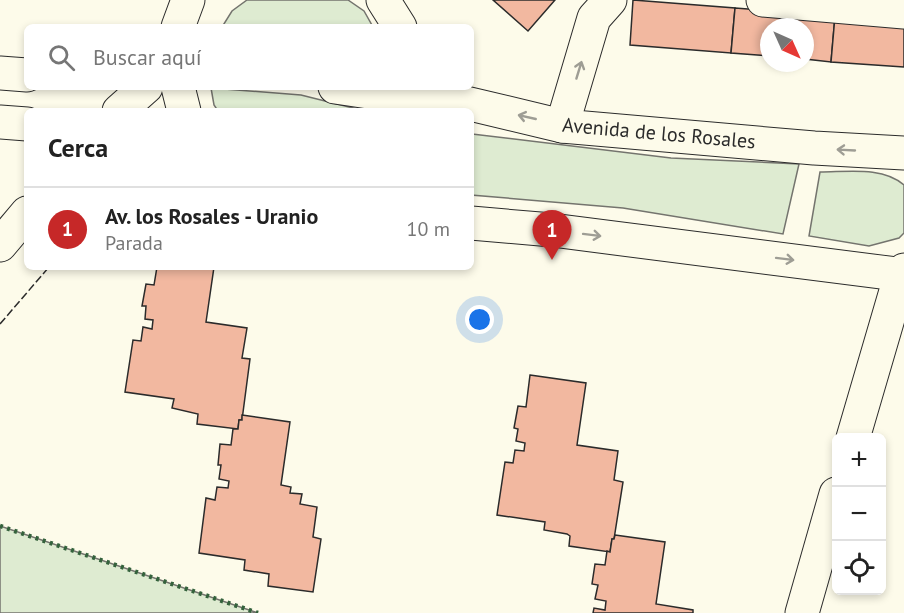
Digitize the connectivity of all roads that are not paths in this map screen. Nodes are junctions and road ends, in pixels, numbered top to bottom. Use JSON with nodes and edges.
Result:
{"nodes":[{"id":1,"x":383,"y":0,"type":"edge"},
{"id":2,"x":610,"y":0,"type":"edge"},
{"id":3,"x":763,"y":0,"type":"edge"},
{"id":4,"x":904,"y":12,"type":"edge"},
{"id":5,"x":398,"y":24,"type":"edge"},
{"id":6,"x":0,"y":74,"type":"edge"},
{"id":7,"x":24,"y":75,"type":"edge"},
{"id":8,"x":143,"y":90,"type":"edge"},
{"id":9,"x":179,"y":90,"type":"edge"},
{"id":10,"x":354,"y":90,"type":"edge"},
{"id":11,"x":413,"y":99,"type":"edge"},
{"id":12,"x":122,"y":108,"type":"edge"},
{"id":13,"x":183,"y":108,"type":"edge"},
{"id":14,"x":0,"y":122,"type":"edge"},
{"id":15,"x":24,"y":124,"type":"edge"},
{"id":16,"x":562,"y":126,"type":"junction"},
{"id":17,"x":904,"y":153,"type":"edge"},
{"id":18,"x":24,"y":217,"type":"edge"},
{"id":19,"x":474,"y":223,"type":"edge"},
{"id":20,"x":0,"y":245,"type":"edge"},
{"id":21,"x":903,"y":273,"type":"edge"},
{"id":22,"x":855,"y":433,"type":"edge"},
{"id":23,"x":832,"y":511,"type":"edge"},
{"id":24,"x":802,"y":613,"type":"edge"}],
"edges":[{"from":1,"to":5,"type":"street"},
{"from":16,"to":2,"type":"street","one_way":true},
{"from":3,"to":4,"type":"street"},
{"from":6,"to":7,"type":"street"},
{"from":8,"to":12,"type":"street"},
{"from":9,"to":13,"type":"street"},
{"from":10,"to":11,"type":"street","name":"Avenida de los Rosales"},
{"from":16,"to":11,"type":"street","name":"Avenida de los Rosales","one_way":true},
{"from":14,"to":15,"type":"street"},
{"from":17,"to":16,"type":"street","name":"Avenida de los Rosales","one_way":true},
{"from":18,"to":20,"type":"street"},
{"from":19,"to":21,"type":"street","one_way":true},
{"from":21,"to":22,"type":"street"},
{"from":23,"to":24,"type":"street"}]}
